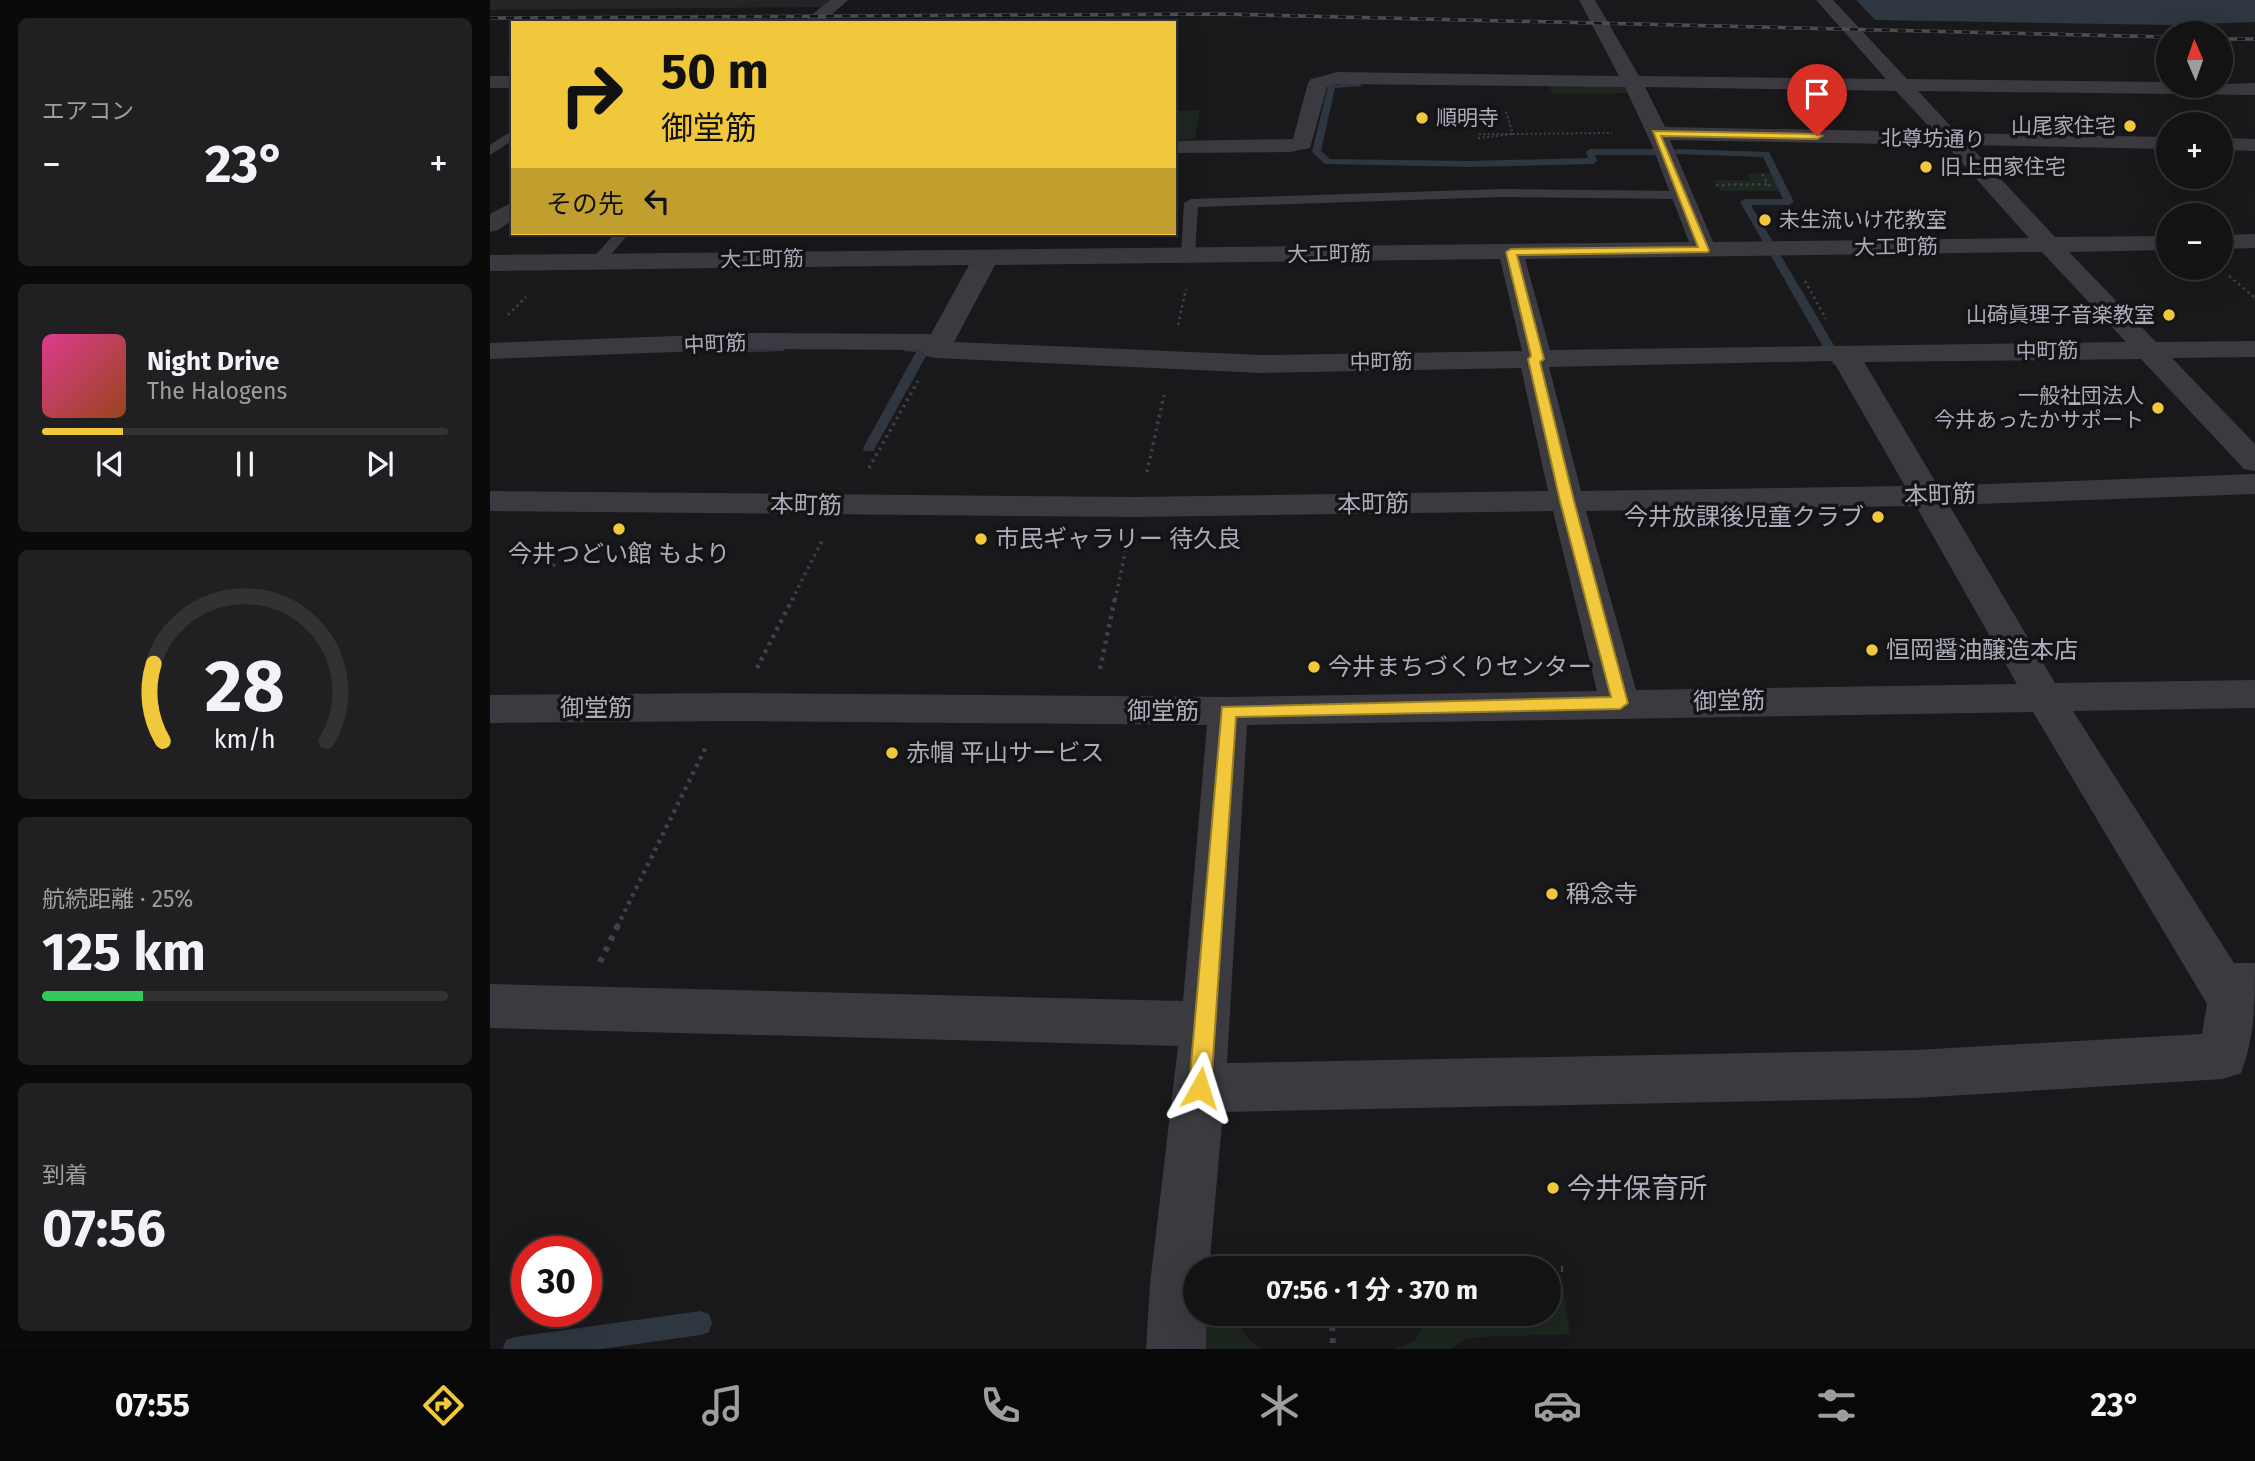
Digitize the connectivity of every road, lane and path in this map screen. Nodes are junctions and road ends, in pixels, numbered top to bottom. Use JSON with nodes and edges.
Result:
{"nodes":[{"id":1,"x":840,"y":0,"type":"edge"},
{"id":2,"x":1587,"y":0,"type":"edge"},
{"id":3,"x":1824,"y":0,"type":"edge"},
{"id":4,"x":814,"y":21,"type":"edge"},
{"id":5,"x":1632,"y":80,"type":"junction"},
{"id":6,"x":490,"y":82,"type":"edge"},
{"id":7,"x":511,"y":82,"type":"edge"},
{"id":8,"x":1903,"y":84,"type":"junction"},
{"id":9,"x":2255,"y":89,"type":"edge"},
{"id":10,"x":1612,"y":133,"type":"dead end"},
{"id":11,"x":1656,"y":133,"type":"junction"},
{"id":12,"x":511,"y":135,"type":"edge"},
{"id":13,"x":1478,"y":136,"type":"dead end"},
{"id":14,"x":1952,"y":139,"type":"junction"},
{"id":15,"x":2156,"y":143,"type":"edge"},
{"id":16,"x":2233,"y":144,"type":"edge"},
{"id":17,"x":2255,"y":145,"type":"edge"},
{"id":18,"x":1176,"y":147,"type":"edge"},
{"id":19,"x":490,"y":151,"type":"edge"},
{"id":20,"x":1762,"y":174,"type":"dead end"},
{"id":21,"x":1768,"y":184,"type":"junction"},
{"id":22,"x":1714,"y":185,"type":"dead end"},
{"id":23,"x":1771,"y":189,"type":"dead end"},
{"id":24,"x":1680,"y":195,"type":"junction"},
{"id":25,"x":511,"y":210,"type":"edge"},
{"id":26,"x":490,"y":225,"type":"edge"},
{"id":27,"x":620,"y":235,"type":"edge"},
{"id":28,"x":2255,"y":241,"type":"edge"},
{"id":29,"x":2233,"y":242,"type":"edge"},
{"id":30,"x":2156,"y":243,"type":"edge"},
{"id":31,"x":2049,"y":245,"type":"junction"},
{"id":32,"x":1777,"y":249,"type":"junction"},
{"id":33,"x":1704,"y":250,"type":"junction"},
{"id":34,"x":1511,"y":252,"type":"junction"},
{"id":35,"x":1188,"y":254,"type":"junction"},
{"id":36,"x":987,"y":256,"type":"junction"},
{"id":37,"x":598,"y":261,"type":"junction"},
{"id":38,"x":490,"y":263,"type":"edge"},
{"id":39,"x":2233,"y":279,"type":"edge"},
{"id":40,"x":2255,"y":298,"type":"edge"},
{"id":41,"x":938,"y":346,"type":"junction"},
{"id":42,"x":2147,"y":349,"type":"junction"},
{"id":43,"x":2255,"y":349,"type":"edge"},
{"id":44,"x":490,"y":351,"type":"edge"},
{"id":45,"x":1837,"y":354,"type":"junction"},
{"id":46,"x":1536,"y":359,"type":"junction"},
{"id":47,"x":2255,"y":461,"type":"edge"},
{"id":48,"x":2255,"y":484,"type":"edge"},
{"id":49,"x":1926,"y":496,"type":"junction"},
{"id":50,"x":490,"y":501,"type":"edge"},
{"id":51,"x":1567,"y":501,"type":"junction"},
{"id":52,"x":844,"y":505,"type":"junction"},
{"id":53,"x":1135,"y":507,"type":"junction"},
{"id":54,"x":2255,"y":694,"type":"edge"},
{"id":55,"x":2043,"y":696,"type":"junction"},
{"id":56,"x":1620,"y":703,"type":"junction"},
{"id":57,"x":731,"y":707,"type":"junction"},
{"id":58,"x":490,"y":709,"type":"edge"},
{"id":59,"x":1091,"y":711,"type":"junction"},
{"id":60,"x":1228,"y":711,"type":"junction"},
{"id":61,"x":2238,"y":984,"type":"edge"},
{"id":62,"x":490,"y":1006,"type":"edge"},
{"id":63,"x":579,"y":1007,"type":"junction"},
{"id":64,"x":1206,"y":1024,"type":"junction"},
{"id":65,"x":1200,"y":1088,"type":"junction"},
{"id":66,"x":1332,"y":1326,"type":"edge"},
{"id":67,"x":1176,"y":1349,"type":"edge"},
{"id":68,"x":1333,"y":1349,"type":"edge"}],
"edges":[{"from":1,"to":4,"type":"street"},
{"from":2,"to":5,"type":"street"},
{"from":3,"to":8,"type":"street"},
{"from":5,"to":8,"type":"street"},
{"from":5,"to":11,"type":"street"},
{"from":5,"to":18,"type":"street"},
{"from":6,"to":7,"type":"street"},
{"from":8,"to":9,"type":"street"},
{"from":8,"to":14,"type":"street"},
{"from":10,"to":13,"type":"path"},
{"from":11,"to":14,"type":"street","name":"北尊坊通り"},
{"from":11,"to":24,"type":"street"},
{"from":12,"to":19,"type":"lane"},
{"from":14,"to":15,"type":"street","name":"北尊坊通り"},
{"from":14,"to":31,"type":"street"},
{"from":16,"to":17,"type":"street"},
{"from":20,"to":21,"type":"path"},
{"from":21,"to":22,"type":"path"},
{"from":21,"to":23,"type":"path"},
{"from":24,"to":33,"type":"street"},
{"from":24,"to":35,"type":"lane"},
{"from":25,"to":26,"type":"street"},
{"from":27,"to":37,"type":"lane"},
{"from":28,"to":29,"type":"street"},
{"from":30,"to":31,"type":"street","name":"大工町筋"},
{"from":31,"to":32,"type":"street","name":"大工町筋"},
{"from":31,"to":42,"type":"street"},
{"from":32,"to":33,"type":"street","name":"大工町筋"},
{"from":32,"to":45,"type":"path"},
{"from":33,"to":34,"type":"street","name":"大工町筋"},
{"from":34,"to":35,"type":"street","name":"大工町筋"},
{"from":34,"to":46,"type":"street"},
{"from":35,"to":36,"type":"street","name":"大工町筋"},
{"from":36,"to":37,"type":"street","name":"大工町筋"},
{"from":36,"to":41,"type":"street"},
{"from":37,"to":38,"type":"street","name":"大工町筋"},
{"from":39,"to":40,"type":"path"},
{"from":41,"to":44,"type":"street","name":"中町筋"},
{"from":41,"to":46,"type":"street","name":"中町筋"},
{"from":41,"to":52,"type":"path"},
{"from":42,"to":43,"type":"street","name":"中町筋"},
{"from":42,"to":45,"type":"street","name":"中町筋"},
{"from":42,"to":47,"type":"street"},
{"from":45,"to":46,"type":"street","name":"中町筋"},
{"from":45,"to":49,"type":"street"},
{"from":46,"to":51,"type":"street"},
{"from":48,"to":49,"type":"street","name":"本町筋"},
{"from":49,"to":51,"type":"street","name":"本町筋"},
{"from":49,"to":55,"type":"street"},
{"from":50,"to":52,"type":"street","name":"本町筋"},
{"from":51,"to":53,"type":"street","name":"本町筋"},
{"from":51,"to":56,"type":"street"},
{"from":52,"to":53,"type":"street","name":"本町筋"},
{"from":52,"to":57,"type":"path"},
{"from":53,"to":59,"type":"path"},
{"from":54,"to":55,"type":"street","name":"御堂筋"},
{"from":55,"to":56,"type":"street","name":"御堂筋"},
{"from":55,"to":61,"type":"street"},
{"from":56,"to":60,"type":"street","name":"御堂筋"},
{"from":57,"to":58,"type":"street","name":"御堂筋"},
{"from":57,"to":59,"type":"street","name":"御堂筋"},
{"from":57,"to":63,"type":"path"},
{"from":59,"to":60,"type":"street","name":"御堂筋"},
{"from":60,"to":64,"type":"street"},
{"from":61,"to":65,"type":"street"},
{"from":62,"to":63,"type":"street"},
{"from":63,"to":64,"type":"street"},
{"from":64,"to":65,"type":"street"},
{"from":65,"to":67,"type":"street"},
{"from":66,"to":68,"type":"path"}]}
